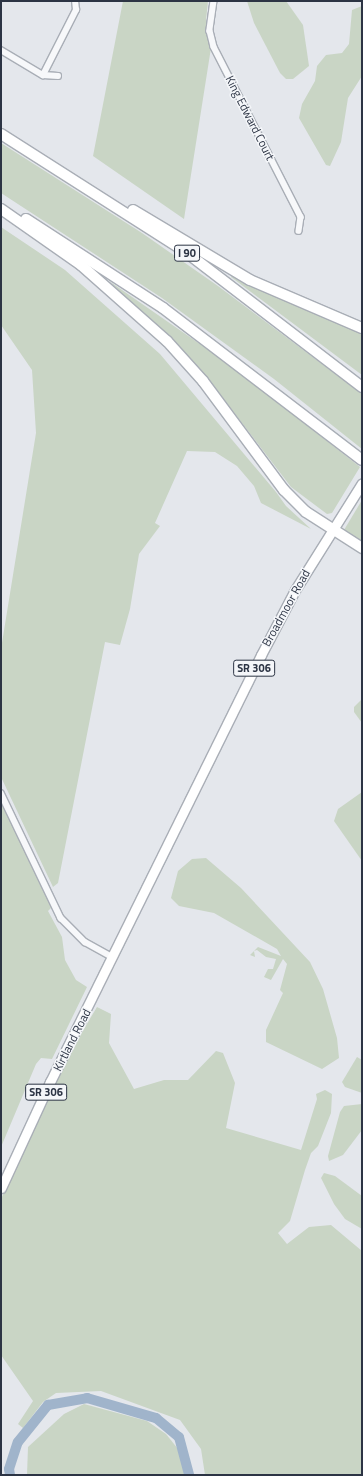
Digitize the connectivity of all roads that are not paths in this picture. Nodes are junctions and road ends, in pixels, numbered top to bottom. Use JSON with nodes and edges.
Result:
{"nodes":[{"id":1,"x":75,"y":1,"type":"edge"},
{"id":2,"x":214,"y":1,"type":"edge"},
{"id":3,"x":1,"y":50,"type":"edge"},
{"id":4,"x":43,"y":76,"type":"junction"},
{"id":5,"x":58,"y":76,"type":"dead end"},
{"id":6,"x":1,"y":134,"type":"edge"},
{"id":7,"x":15,"y":142,"type":"junction"},
{"id":8,"x":1,"y":203,"type":"edge"},
{"id":9,"x":1,"y":209,"type":"edge"},
{"id":10,"x":299,"y":231,"type":"dead end"},
{"id":11,"x":362,"y":328,"type":"edge"},
{"id":12,"x":362,"y":387,"type":"edge"},
{"id":13,"x":362,"y":460,"type":"edge"},
{"id":14,"x":360,"y":485,"type":"edge"},
{"id":15,"x":332,"y":528,"type":"junction"},
{"id":16,"x":362,"y":548,"type":"edge"},
{"id":17,"x":200,"y":782,"type":"joint"},
{"id":18,"x":1,"y":794,"type":"edge"},
{"id":19,"x":112,"y":957,"type":"junction"},
{"id":20,"x":1,"y":1188,"type":"edge"}],
"edges":[{"from":1,"to":4,"type":"street"},
{"from":2,"to":10,"type":"street","name":"King Edward Court"},
{"from":3,"to":4,"type":"street"},
{"from":4,"to":5,"type":"street"},
{"from":6,"to":7,"type":"highway","number":"I 90"},
{"from":7,"to":11,"type":"highway"},
{"from":7,"to":12,"type":"highway","number":"I 90"},
{"from":8,"to":13,"type":"highway"},
{"from":9,"to":15,"type":"highway"},
{"from":14,"to":15,"type":"main road","name":"Broadmoor Road","number":"SR 306"},
{"from":15,"to":16,"type":"highway"},
{"from":15,"to":17,"type":"main road","name":"Broadmoor Road","number":"SR 306"},
{"from":17,"to":19,"type":"main road","name":"Kirtland Road","number":"SR 306"},
{"from":18,"to":19,"type":"street"},
{"from":19,"to":20,"type":"main road","name":"Kirtland Road","number":"SR 306"}]}
